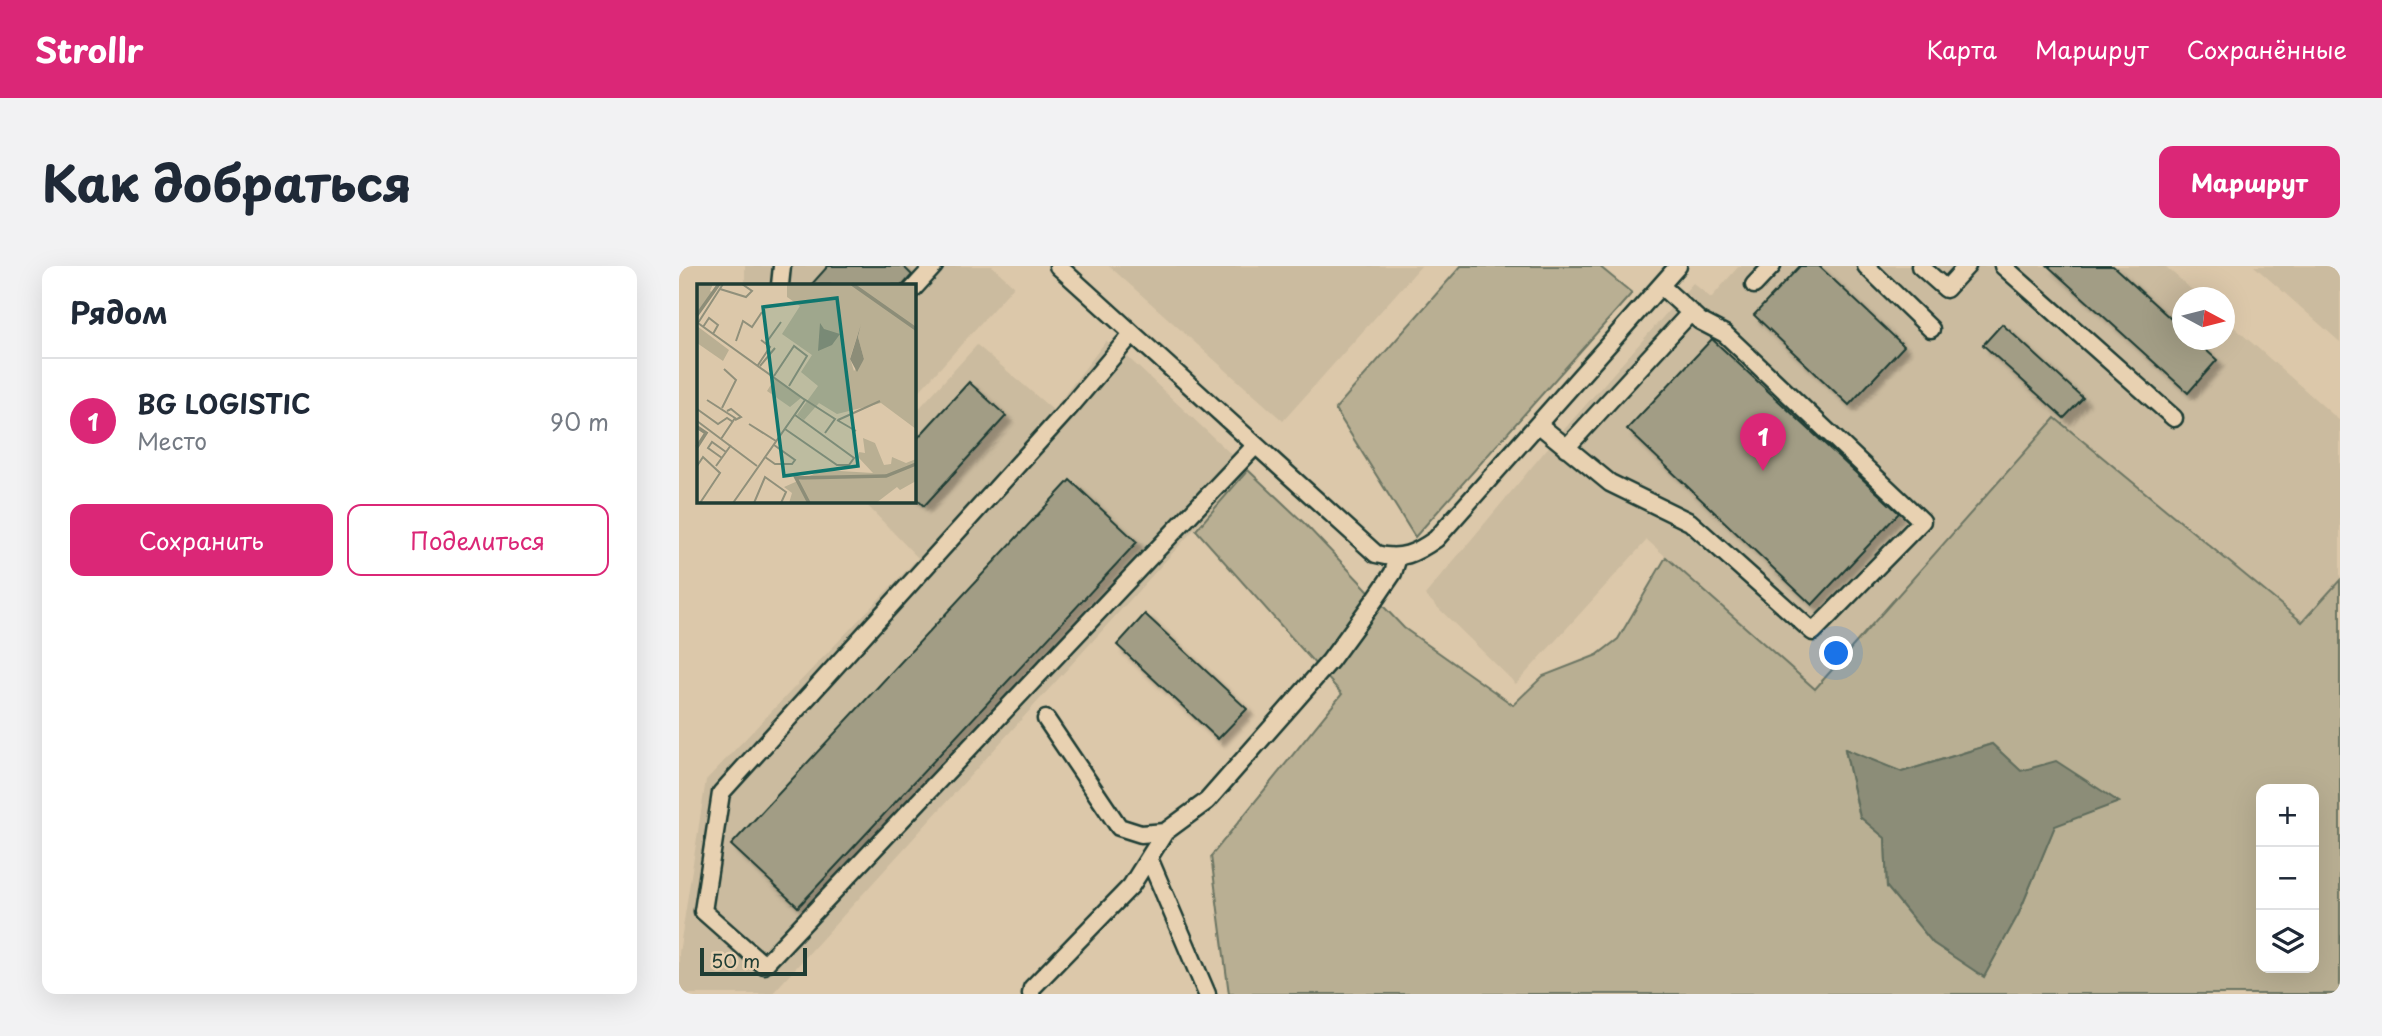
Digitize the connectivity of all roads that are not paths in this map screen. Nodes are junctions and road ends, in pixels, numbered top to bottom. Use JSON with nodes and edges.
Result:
{"nodes":[{"id":1,"x":782,"y":266,"type":"edge"},
{"id":2,"x":934,"y":266,"type":"edge"},
{"id":3,"x":1058,"y":266,"type":"edge"},
{"id":4,"x":1678,"y":266,"type":"edge"},
{"id":5,"x":1772,"y":266,"type":"edge"},
{"id":6,"x":1866,"y":266,"type":"edge"},
{"id":7,"x":1920,"y":266,"type":"edge"},
{"id":8,"x":1967,"y":266,"type":"edge"},
{"id":9,"x":2003,"y":266,"type":"edge"},
{"id":10,"x":781,"y":284,"type":"edge"},
{"id":11,"x":1754,"y":285,"type":"dead end"},
{"id":12,"x":1661,"y":286,"type":"junction"},
{"id":13,"x":915,"y":287,"type":"edge"},
{"id":14,"x":1691,"y":312,"type":"junction"},
{"id":15,"x":1931,"y":329,"type":"dead end"},
{"id":16,"x":1132,"y":334,"type":"junction"},
{"id":17,"x":2174,"y":418,"type":"dead end"},
{"id":18,"x":1538,"y":424,"type":"junction"},
{"id":19,"x":1255,"y":446,"type":"junction"},
{"id":20,"x":1566,"y":447,"type":"junction"},
{"id":21,"x":1398,"y":558,"type":"junction"},
{"id":22,"x":1046,"y":719,"type":"dead end"},
{"id":23,"x":1164,"y":832,"type":"junction"},
{"id":24,"x":1149,"y":858,"type":"junction"},
{"id":25,"x":1031,"y":994,"type":"edge"},
{"id":26,"x":1207,"y":994,"type":"edge"}],
"edges":[{"from":1,"to":10,"type":"street"},
{"from":2,"to":13,"type":"street"},
{"from":3,"to":16,"type":"street"},
{"from":4,"to":12,"type":"street"},
{"from":5,"to":11,"type":"street"},
{"from":6,"to":15,"type":"street"},
{"from":7,"to":8,"type":"street"},
{"from":9,"to":17,"type":"street"},
{"from":12,"to":14,"type":"street"},
{"from":12,"to":18,"type":"street"},
{"from":14,"to":20,"type":"street"},
{"from":14,"to":20,"type":"street"},
{"from":16,"to":19,"type":"street"},
{"from":16,"to":19,"type":"street"},
{"from":18,"to":20,"type":"street"},
{"from":18,"to":21,"type":"street"},
{"from":19,"to":21,"type":"street"},
{"from":21,"to":23,"type":"street"},
{"from":22,"to":23,"type":"street"},
{"from":23,"to":24,"type":"street"},
{"from":24,"to":25,"type":"street"},
{"from":24,"to":26,"type":"street"}]}
